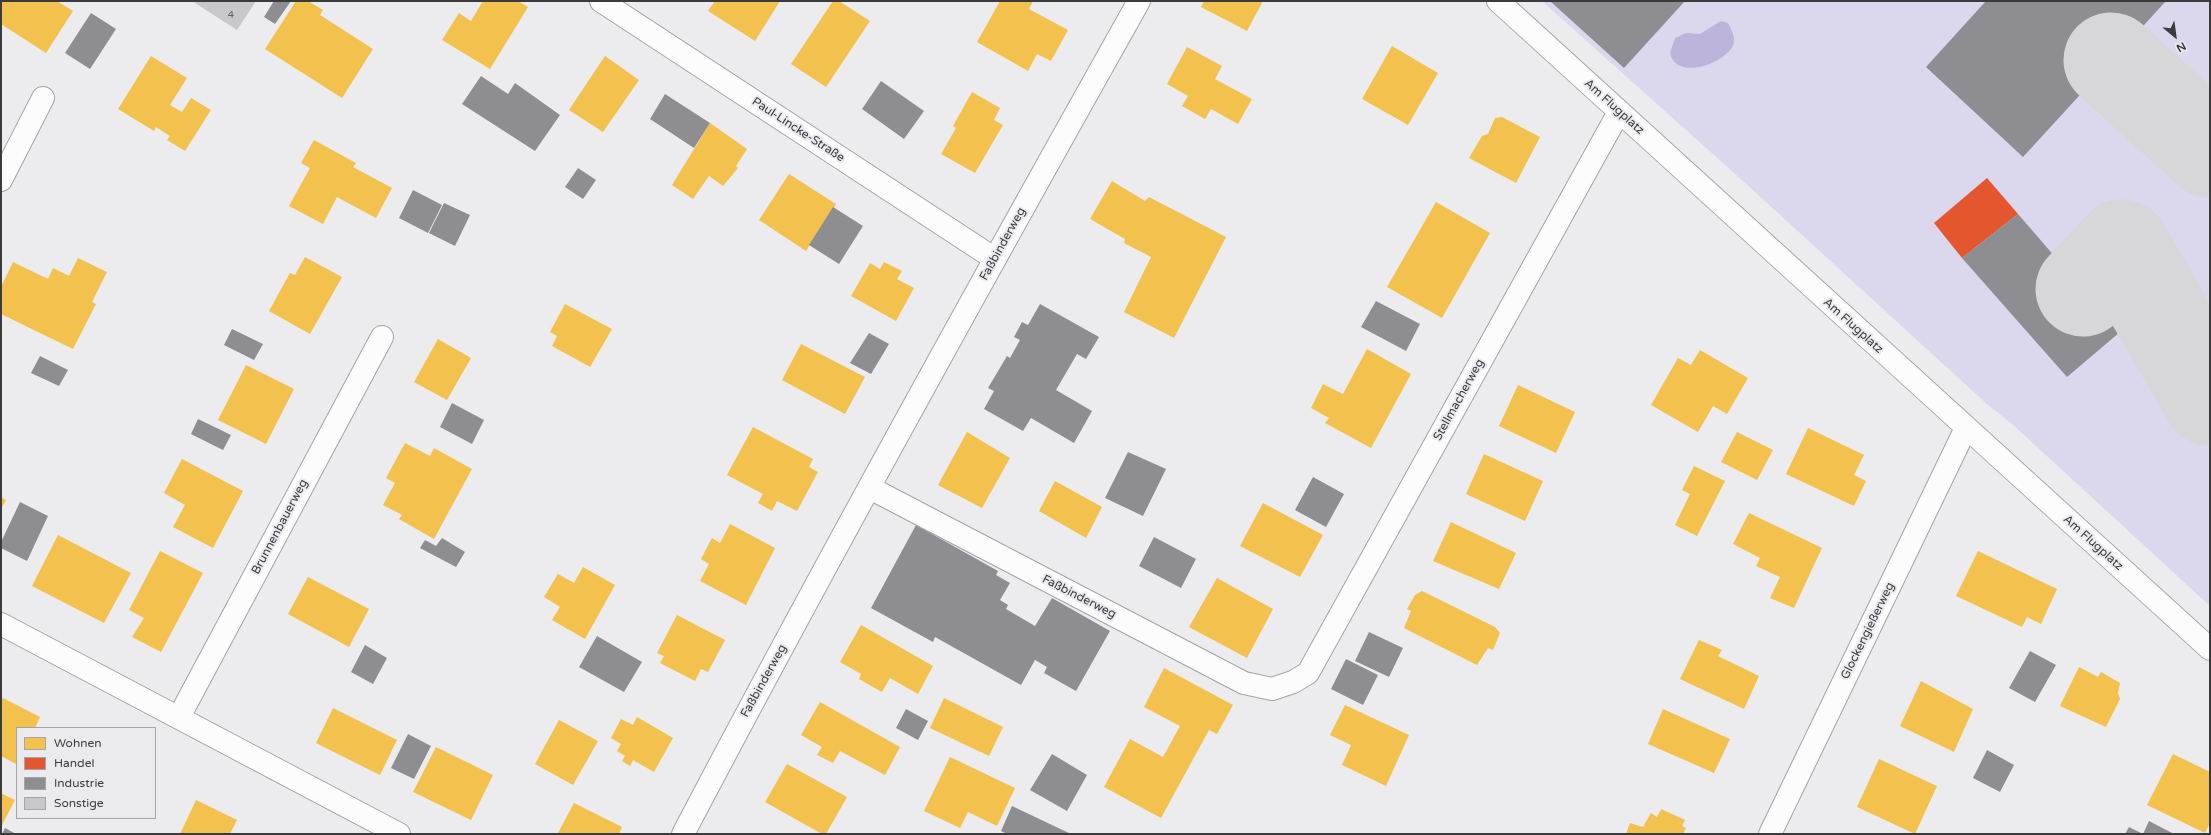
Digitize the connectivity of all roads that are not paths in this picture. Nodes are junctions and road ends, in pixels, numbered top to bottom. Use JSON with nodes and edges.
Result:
{"nodes":[{"id":1,"x":601,"y":1,"type":"edge"},
{"id":2,"x":1139,"y":1,"type":"edge"},
{"id":3,"x":1498,"y":1,"type":"edge"},
{"id":4,"x":43,"y":98,"type":"dead end"},
{"id":5,"x":1619,"y":112,"type":"junction"},
{"id":6,"x":1,"y":180,"type":"edge"},
{"id":7,"x":995,"y":259,"type":"junction"},
{"id":8,"x":382,"y":337,"type":"dead end"},
{"id":9,"x":1966,"y":428,"type":"junction"},
{"id":10,"x":870,"y":488,"type":"junction"},
{"id":11,"x":1,"y":624,"type":"edge"},
{"id":12,"x":2210,"y":649,"type":"edge"},
{"id":13,"x":1293,"y":682,"type":"joint"},
{"id":14,"x":179,"y":717,"type":"junction"},
{"id":15,"x":399,"y":834,"type":"edge"},
{"id":16,"x":683,"y":834,"type":"edge"},
{"id":17,"x":1770,"y":834,"type":"edge"}],
"edges":[{"from":1,"to":7,"type":"street","name":"Paul-Lincke-Straße"},
{"from":2,"to":7,"type":"street","name":"Faßbinderweg"},
{"from":3,"to":5,"type":"street","name":"Am Flugplatz"},
{"from":4,"to":6,"type":"street"},
{"from":5,"to":9,"type":"street","name":"Am Flugplatz"},
{"from":5,"to":13,"type":"street","name":"Stellmacherweg"},
{"from":7,"to":10,"type":"street","name":"Faßbinderweg"},
{"from":8,"to":14,"type":"street","name":"Brunnenbauerweg"},
{"from":9,"to":12,"type":"street","name":"Am Flugplatz"},
{"from":9,"to":17,"type":"street","name":"Glockengießerweg"},
{"from":10,"to":13,"type":"street","name":"Faßbinderweg"},
{"from":10,"to":16,"type":"street","name":"Faßbinderweg"},
{"from":11,"to":14,"type":"street"},
{"from":14,"to":15,"type":"street"}]}
